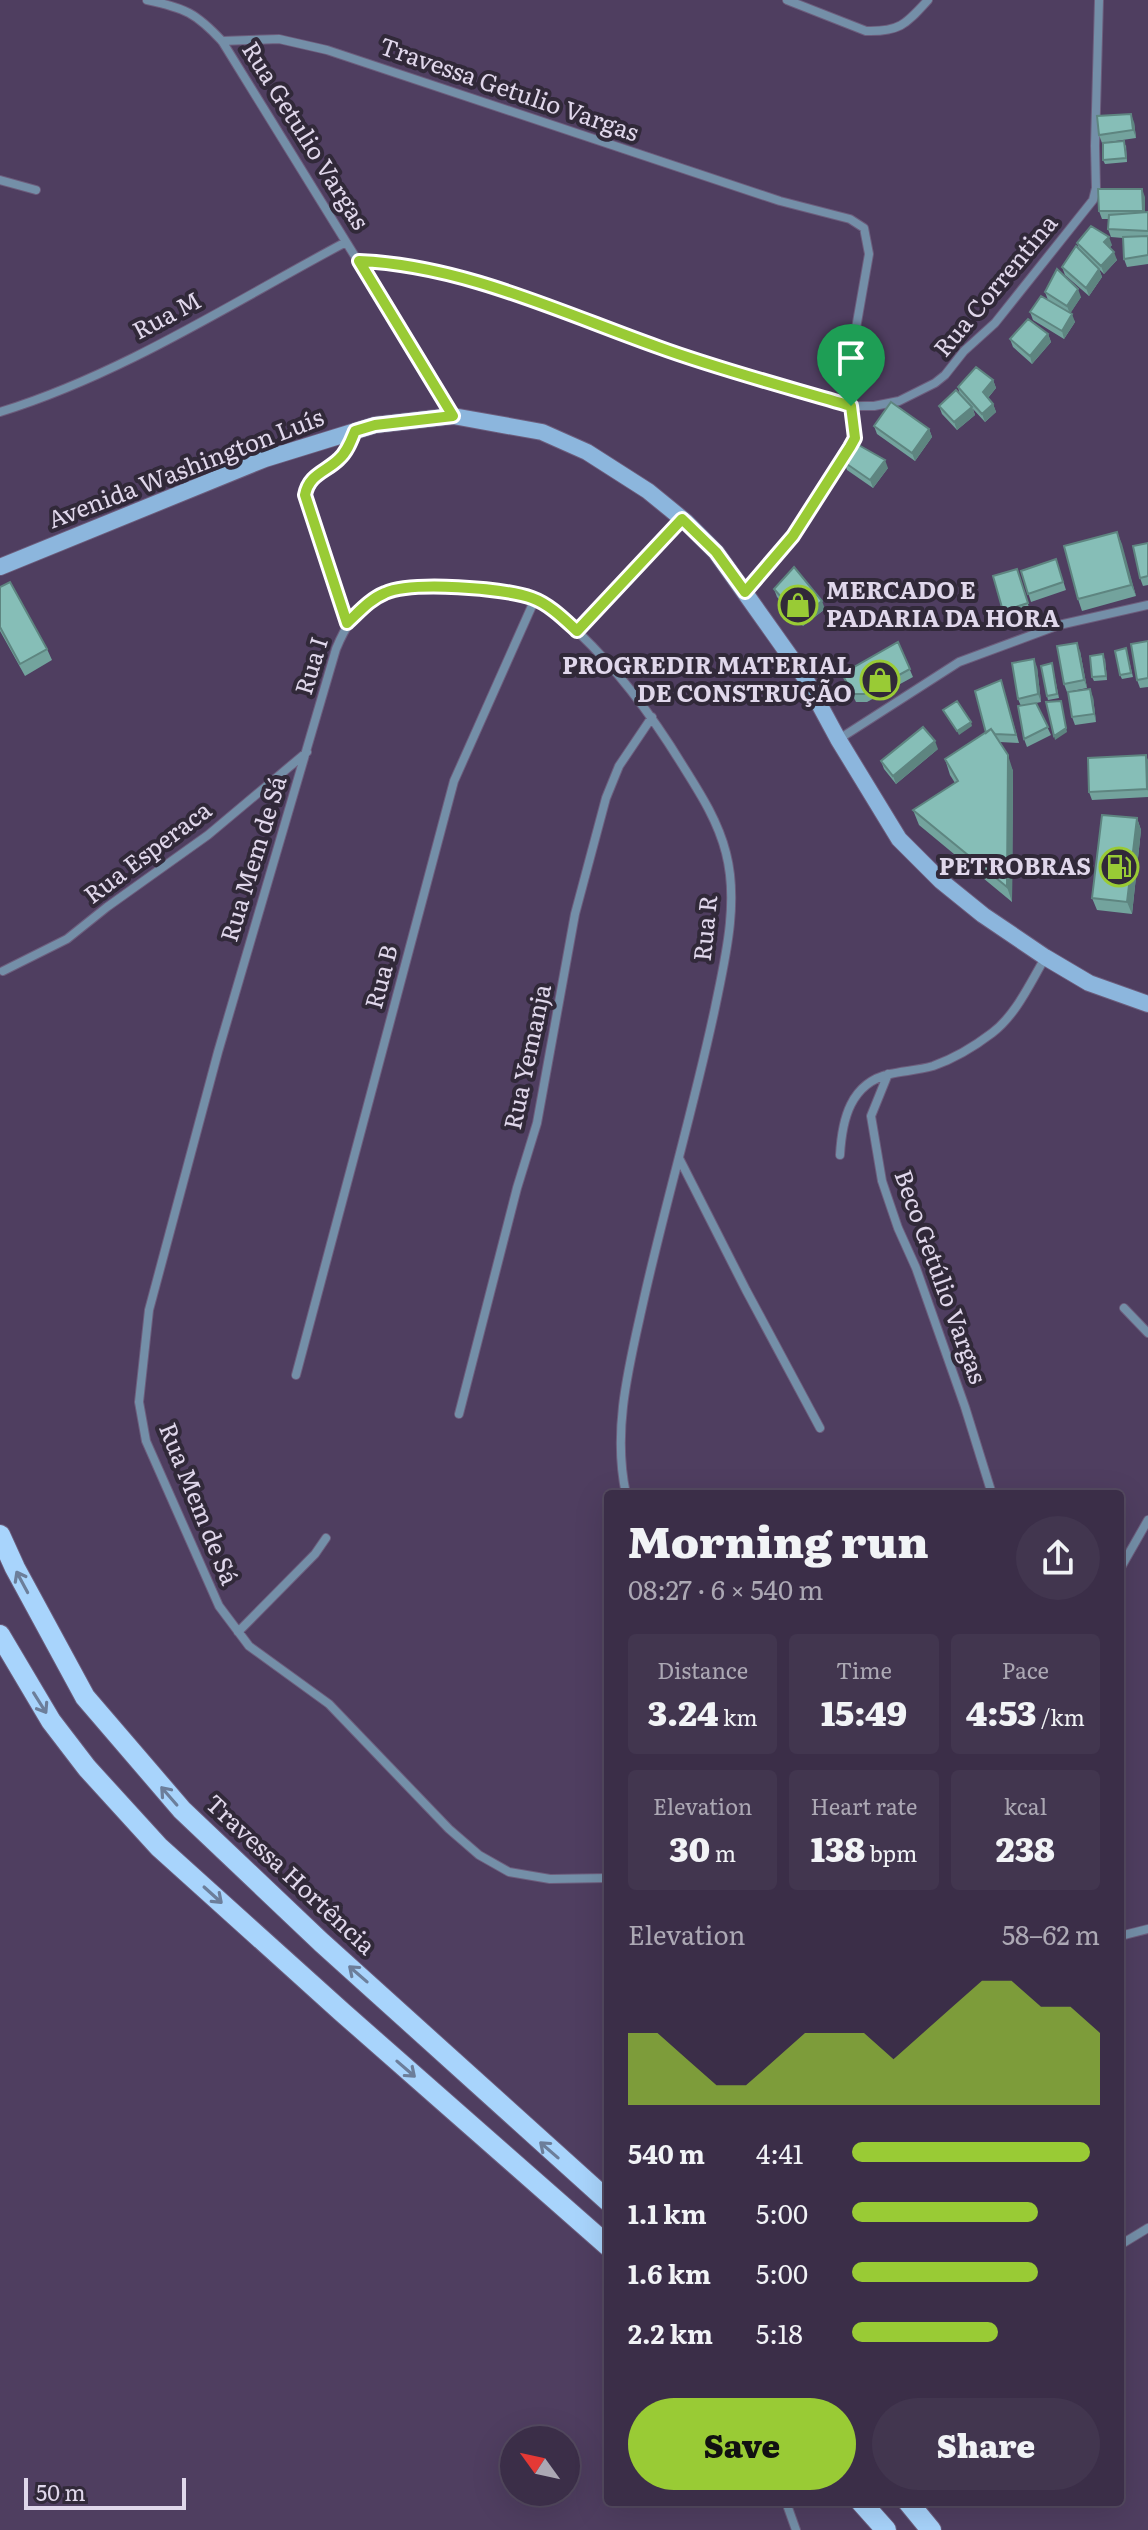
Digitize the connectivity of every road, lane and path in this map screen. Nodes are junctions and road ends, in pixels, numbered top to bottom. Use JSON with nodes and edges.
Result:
{"nodes":[{"id":1,"x":147,"y":0,"type":"edge"},
{"id":2,"x":787,"y":0,"type":"edge"},
{"id":3,"x":928,"y":0,"type":"edge"},
{"id":4,"x":1099,"y":0,"type":"edge"},
{"id":5,"x":222,"y":41,"type":"junction"},
{"id":6,"x":0,"y":180,"type":"edge"},
{"id":7,"x":36,"y":190,"type":"dead end"},
{"id":8,"x":346,"y":242,"type":"junction"},
{"id":9,"x":359,"y":261,"type":"junction"},
{"id":10,"x":851,"y":406,"type":"junction"},
{"id":11,"x":0,"y":412,"type":"edge"},
{"id":12,"x":453,"y":416,"type":"junction"},
{"id":13,"x":355,"y":431,"type":"junction"},
{"id":14,"x":682,"y":519,"type":"junction"},
{"id":15,"x":0,"y":567,"type":"edge"},
{"id":16,"x":745,"y":592,"type":"junction"},
{"id":17,"x":535,"y":599,"type":"junction"},
{"id":18,"x":1148,"y":605,"type":"edge"},
{"id":19,"x":347,"y":623,"type":"junction"},
{"id":20,"x":577,"y":631,"type":"junction"},
{"id":21,"x":652,"y":717,"type":"junction"},
{"id":22,"x":838,"y":739,"type":"junction"},
{"id":23,"x":308,"y":752,"type":"junction"},
{"id":24,"x":1045,"y":957,"type":"junction"},
{"id":25,"x":1,"y":971,"type":"edge"},
{"id":26,"x":1148,"y":1004,"type":"edge"},
{"id":27,"x":888,"y":1074,"type":"junction"},
{"id":28,"x":840,"y":1155,"type":"dead end"},
{"id":29,"x":679,"y":1158,"type":"junction"},
{"id":30,"x":1124,"y":1308,"type":"dead end"},
{"id":31,"x":1148,"y":1333,"type":"edge"},
{"id":32,"x":296,"y":1375,"type":"dead end"},
{"id":33,"x":459,"y":1414,"type":"dead end"},
{"id":34,"x":820,"y":1428,"type":"dead end"},
{"id":35,"x":625,"y":1490,"type":"edge"},
{"id":36,"x":991,"y":1490,"type":"edge"},
{"id":37,"x":1148,"y":1520,"type":"edge"},
{"id":38,"x":0,"y":1535,"type":"edge"},
{"id":39,"x":326,"y":1538,"type":"dead end"},
{"id":40,"x":1124,"y":1562,"type":"edge"},
{"id":41,"x":238,"y":1632,"type":"junction"},
{"id":42,"x":0,"y":1635,"type":"edge"},
{"id":43,"x":604,"y":1878,"type":"edge"},
{"id":44,"x":1148,"y":1929,"type":"edge"},
{"id":45,"x":1124,"y":1935,"type":"edge"},
{"id":46,"x":604,"y":2197,"type":"edge"},
{"id":47,"x":1148,"y":2228,"type":"edge"},
{"id":48,"x":604,"y":2242,"type":"edge"},
{"id":49,"x":1124,"y":2243,"type":"edge"},
{"id":50,"x":787,"y":2506,"type":"edge"},
{"id":51,"x":865,"y":2506,"type":"edge"},
{"id":52,"x":911,"y":2506,"type":"edge"},
{"id":53,"x":796,"y":2530,"type":"edge"},
{"id":54,"x":886,"y":2530,"type":"edge"},
{"id":55,"x":931,"y":2530,"type":"edge"}],
"edges":[{"from":1,"to":5,"type":"street","name":"Rua Getulio Vargas"},
{"from":2,"to":3,"type":"street"},
{"from":4,"to":10,"type":"street","name":"Rua Correntina"},
{"from":5,"to":8,"type":"street","name":"Rua Getulio Vargas"},
{"from":5,"to":10,"type":"street","name":"Travessa Getulio Vargas"},
{"from":6,"to":7,"type":"street"},
{"from":8,"to":9,"type":"street","name":"Rua Getulio Vargas"},
{"from":8,"to":11,"type":"street","name":"Rua M"},
{"from":9,"to":10,"type":"street","name":"Rua Correntina"},
{"from":9,"to":12,"type":"street","name":"Rua Getulio Vargas"},
{"from":10,"to":16,"type":"street","name":"Travessa Getulio Vargas"},
{"from":12,"to":13,"type":"main road","name":"Avenida Washington Luís"},
{"from":12,"to":14,"type":"main road","name":"Avenida Washington Luís"},
{"from":13,"to":15,"type":"main road","name":"Avenida Washington Luís"},
{"from":13,"to":19,"type":"street"},
{"from":14,"to":16,"type":"main road","name":"Avenida Washington Luís"},
{"from":14,"to":20,"type":"street"},
{"from":16,"to":22,"type":"main road","name":"Avenida Washington Luís"},
{"from":17,"to":19,"type":"street","name":"Rua I"},
{"from":17,"to":20,"type":"street","name":"Rua I"},
{"from":17,"to":32,"type":"street","name":"Rua B"},
{"from":18,"to":22,"type":"street"},
{"from":19,"to":23,"type":"street","name":"Rua I"},
{"from":20,"to":21,"type":"street","name":"Rua I"},
{"from":21,"to":29,"type":"street","name":"Rua R"},
{"from":21,"to":33,"type":"street","name":"Rua Yemanja"},
{"from":22,"to":24,"type":"main road","name":"Avenida Washington Luís"},
{"from":23,"to":25,"type":"street","name":"Rua Esperaca"},
{"from":23,"to":41,"type":"street","name":"Rua Mem de Sá"},
{"from":24,"to":26,"type":"main road","name":"Avenida Washington Luís"},
{"from":24,"to":27,"type":"street"},
{"from":27,"to":28,"type":"street"},
{"from":27,"to":36,"type":"street","name":"Beco Getúlio Vargas"},
{"from":29,"to":34,"type":"street"},
{"from":29,"to":35,"type":"street"},
{"from":30,"to":31,"type":"street"},
{"from":37,"to":40,"type":"street"},
{"from":46,"to":38,"type":"main road","name":"Travessa Hortência","one_way":true},
{"from":39,"to":41,"type":"street"},
{"from":41,"to":43,"type":"street","name":"Rua Mem de Sá"},
{"from":42,"to":48,"type":"main road","one_way":true},
{"from":44,"to":45,"type":"street"},
{"from":47,"to":49,"type":"street"},
{"from":50,"to":53,"type":"street"},
{"from":51,"to":54,"type":"main road"},
{"from":52,"to":55,"type":"main road"}]}
